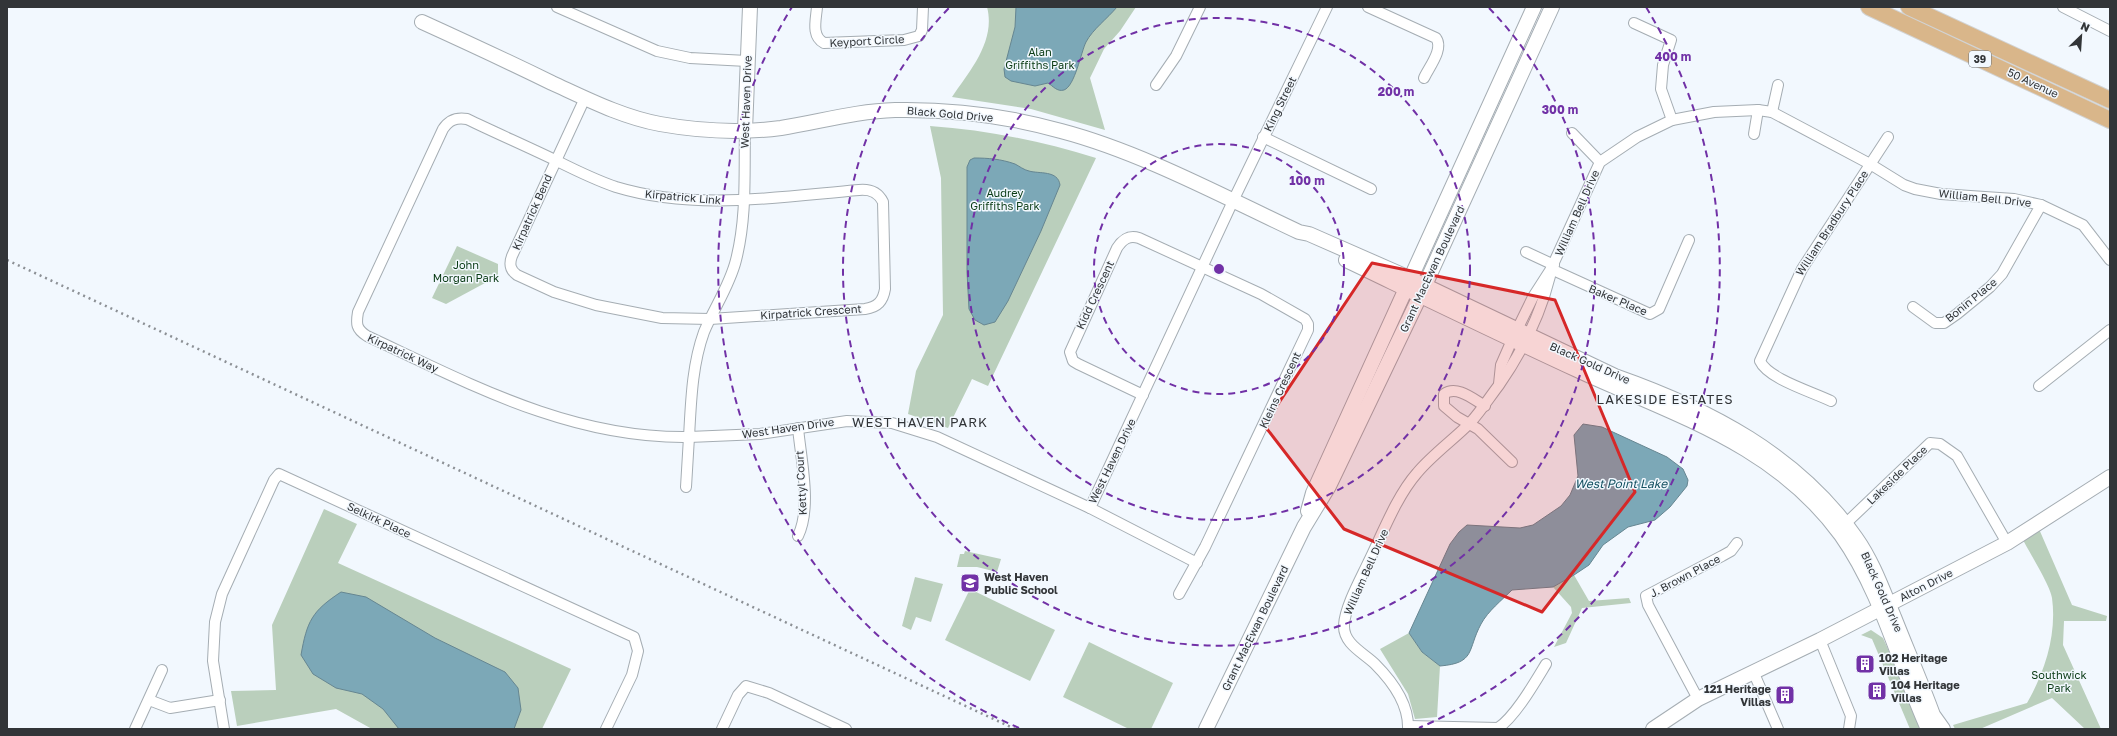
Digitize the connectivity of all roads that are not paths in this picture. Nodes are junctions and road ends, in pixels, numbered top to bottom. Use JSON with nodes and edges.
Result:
{"nodes":[{"id":1,"x":557,"y":7,"type":"edge"},
{"id":2,"x":750,"y":7,"type":"edge"},
{"id":3,"x":817,"y":7,"type":"edge"},
{"id":4,"x":923,"y":7,"type":"edge"},
{"id":5,"x":1200,"y":7,"type":"edge"},
{"id":6,"x":1327,"y":7,"type":"edge"},
{"id":7,"x":1368,"y":7,"type":"edge"},
{"id":8,"x":1552,"y":7,"type":"edge"},
{"id":9,"x":1869,"y":7,"type":"edge"},
{"id":10,"x":1909,"y":7,"type":"edge"},
{"id":11,"x":2063,"y":7,"type":"edge"},
{"id":12,"x":1530,"y":8,"type":"edge"},
{"id":13,"x":422,"y":22,"type":"dead end"},
{"id":14,"x":1634,"y":23,"type":"dead end"},
{"id":15,"x":2110,"y":31,"type":"edge"},
{"id":16,"x":747,"y":61,"type":"junction"},
{"id":17,"x":1424,"y":78,"type":"dead end"},
{"id":18,"x":1156,"y":85,"type":"dead end"},
{"id":19,"x":1778,"y":85,"type":"dead end"},
{"id":20,"x":585,"y":98,"type":"junction"},
{"id":21,"x":2110,"y":100,"type":"edge"},
{"id":22,"x":1758,"y":110,"type":"junction"},
{"id":23,"x":1772,"y":112,"type":"junction"},
{"id":24,"x":1672,"y":120,"type":"junction"},
{"id":25,"x":2110,"y":120,"type":"edge"},
{"id":26,"x":745,"y":130,"type":"junction"},
{"id":27,"x":1572,"y":133,"type":"dead end"},
{"id":28,"x":1754,"y":134,"type":"dead end"},
{"id":29,"x":1263,"y":137,"type":"junction"},
{"id":30,"x":1888,"y":137,"type":"dead end"},
{"id":31,"x":555,"y":160,"type":"junction"},
{"id":32,"x":1600,"y":162,"type":"junction"},
{"id":33,"x":1870,"y":164,"type":"junction"},
{"id":34,"x":1371,"y":189,"type":"dead end"},
{"id":35,"x":744,"y":199,"type":"junction"},
{"id":36,"x":1233,"y":201,"type":"junction"},
{"id":37,"x":2041,"y":205,"type":"junction"},
{"id":38,"x":1689,"y":240,"type":"dead end"},
{"id":39,"x":1526,"y":252,"type":"dead end"},
{"id":40,"x":2110,"y":260,"type":"edge"},
{"id":41,"x":1552,"y":267,"type":"junction"},
{"id":42,"x":1203,"y":268,"type":"junction"},
{"id":43,"x":1408,"y":284,"type":"junction"},
{"id":44,"x":1422,"y":291,"type":"junction"},
{"id":45,"x":1913,"y":306,"type":"dead end"},
{"id":46,"x":710,"y":319,"type":"junction"},
{"id":47,"x":2110,"y":330,"type":"edge"},
{"id":48,"x":1521,"y":337,"type":"junction"},
{"id":49,"x":2039,"y":386,"type":"dead end"},
{"id":50,"x":1143,"y":395,"type":"junction"},
{"id":51,"x":1831,"y":401,"type":"dead end"},
{"id":52,"x":1485,"y":406,"type":"junction"},
{"id":53,"x":1470,"y":423,"type":"junction"},
{"id":54,"x":798,"y":428,"type":"junction"},
{"id":55,"x":689,"y":437,"type":"junction"},
{"id":56,"x":1512,"y":462,"type":"dead end"},
{"id":57,"x":2110,"y":477,"type":"edge"},
{"id":58,"x":686,"y":487,"type":"dead end"},
{"id":59,"x":1090,"y":508,"type":"junction"},
{"id":60,"x":1304,"y":526,"type":"junction"},
{"id":61,"x":1841,"y":527,"type":"junction"},
{"id":62,"x":798,"y":536,"type":"dead end"},
{"id":63,"x":1737,"y":543,"type":"dead end"},
{"id":64,"x":2007,"y":543,"type":"junction"},
{"id":65,"x":1196,"y":563,"type":"junction"},
{"id":66,"x":1180,"y":594,"type":"dead end"},
{"id":67,"x":1884,"y":606,"type":"junction"},
{"id":68,"x":1848,"y":624,"type":"junction"},
{"id":69,"x":1891,"y":638,"type":"junction"},
{"id":70,"x":1820,"y":640,"type":"junction"},
{"id":71,"x":1546,"y":664,"type":"dead end"},
{"id":72,"x":162,"y":670,"type":"dead end"},
{"id":73,"x":1753,"y":671,"type":"junction"},
{"id":74,"x":1698,"y":699,"type":"junction"},
{"id":75,"x":149,"y":700,"type":"junction"},
{"id":76,"x":220,"y":700,"type":"junction"},
{"id":77,"x":1409,"y":728,"type":"edge"},
{"id":78,"x":135,"y":729,"type":"edge"},
{"id":79,"x":224,"y":729,"type":"edge"},
{"id":80,"x":606,"y":729,"type":"edge"},
{"id":81,"x":722,"y":729,"type":"edge"},
{"id":82,"x":846,"y":729,"type":"edge"},
{"id":83,"x":1206,"y":729,"type":"edge"},
{"id":84,"x":1653,"y":729,"type":"edge"},
{"id":85,"x":1778,"y":729,"type":"edge"},
{"id":86,"x":1849,"y":729,"type":"edge"},
{"id":87,"x":1928,"y":729,"type":"edge"},
{"id":88,"x":1943,"y":729,"type":"edge"}],
"edges":[{"from":1,"to":16,"type":"street"},
{"from":2,"to":16,"type":"main road","name":"West Haven Drive"},
{"from":3,"to":4,"type":"street","name":"Keyport Circle"},
{"from":5,"to":18,"type":"street"},
{"from":6,"to":29,"type":"street","name":"King Street"},
{"from":7,"to":17,"type":"street"},
{"from":8,"to":44,"type":"main road","name":"Grant MacEwan Boulevard"},
{"from":9,"to":25,"type":"main road","name":"50 Avenue","number":"39"},
{"from":10,"to":21,"type":"main road","name":"50 Avenue","number":"39"},
{"from":11,"to":15,"type":"street"},
{"from":12,"to":43,"type":"main road","name":"Grant MacEwan Boulevard"},
{"from":13,"to":20,"type":"main road","name":"Black Gold Drive"},
{"from":14,"to":24,"type":"street"},
{"from":16,"to":26,"type":"main road","name":"West Haven Drive"},
{"from":19,"to":23,"type":"street"},
{"from":20,"to":26,"type":"main road","name":"Black Gold Drive"},
{"from":20,"to":31,"type":"street","name":"Kirpatrick Bend"},
{"from":22,"to":23,"type":"street","name":"William Bell Drive"},
{"from":22,"to":24,"type":"street","name":"William Bell Drive"},
{"from":22,"to":28,"type":"street"},
{"from":23,"to":33,"type":"street","name":"William Bell Drive"},
{"from":24,"to":32,"type":"street","name":"William Bell Drive"},
{"from":26,"to":35,"type":"street","name":"West Haven Drive"},
{"from":26,"to":36,"type":"main road","name":"Black Gold Drive"},
{"from":27,"to":32,"type":"street","name":"William Bell Drive"},
{"from":29,"to":34,"type":"street"},
{"from":29,"to":36,"type":"street","name":"King Street"},
{"from":30,"to":33,"type":"street"},
{"from":31,"to":35,"type":"street","name":"Kirpatrick Link"},
{"from":31,"to":46,"type":"street","name":"Kirpatrick Bend"},
{"from":31,"to":55,"type":"street","name":"Kirpatrick Way"},
{"from":32,"to":41,"type":"street","name":"William Bell Drive"},
{"from":33,"to":37,"type":"street","name":"William Bell Drive"},
{"from":33,"to":51,"type":"street","name":"William Bradbury Place"},
{"from":35,"to":46,"type":"street","name":"West Haven Drive"},
{"from":35,"to":46,"type":"street","name":"Kirpatrick Crescent"},
{"from":36,"to":42,"type":"street","name":"West Haven Drive"},
{"from":36,"to":43,"type":"main road","name":"Black Gold Drive"},
{"from":37,"to":40,"type":"street","name":"William Bell Drive"},
{"from":37,"to":45,"type":"street","name":"Bonin Place"},
{"from":38,"to":41,"type":"street","name":"Baker Place"},
{"from":39,"to":41,"type":"street","name":"William Bell Drive"},
{"from":41,"to":48,"type":"street","name":"William Bell Drive"},
{"from":42,"to":50,"type":"street","name":"West Haven Drive"},
{"from":42,"to":50,"type":"street","name":"Kidd Crescent"},
{"from":42,"to":65,"type":"street","name":"Kleins Crescent"},
{"from":43,"to":44,"type":"main road","name":"Black Gold Drive"},
{"from":43,"to":60,"type":"main road","name":"Grant MacEwan Boulevard"},
{"from":44,"to":48,"type":"main road","name":"Black Gold Drive"},
{"from":44,"to":60,"type":"main road","name":"Grant MacEwan Boulevard"},
{"from":46,"to":55,"type":"street","name":"West Haven Drive"},
{"from":47,"to":49,"type":"street"},
{"from":48,"to":52,"type":"street","name":"William Bell Drive"},
{"from":48,"to":61,"type":"main road","name":"Black Gold Drive"},
{"from":50,"to":59,"type":"street","name":"West Haven Drive"},
{"from":52,"to":53,"type":"street","name":"William Bell Drive"},
{"from":52,"to":53,"type":"street"},
{"from":53,"to":56,"type":"street"},
{"from":53,"to":77,"type":"street","name":"William Bell Drive"},
{"from":54,"to":55,"type":"street","name":"West Haven Drive"},
{"from":54,"to":59,"type":"street","name":"West Haven Drive"},
{"from":54,"to":62,"type":"street","name":"Kettyl Court"},
{"from":55,"to":58,"type":"street"},
{"from":57,"to":64,"type":"main road","name":"Alton Drive"},
{"from":59,"to":65,"type":"street"},
{"from":60,"to":83,"type":"main road","name":"Grant MacEwan Boulevard"},
{"from":61,"to":64,"type":"street","name":"Lakeside Place"},
{"from":61,"to":67,"type":"main road","name":"Black Gold Drive"},
{"from":63,"to":74,"type":"street","name":"J. Brown Place"},
{"from":64,"to":67,"type":"main road","name":"Alton Drive"},
{"from":65,"to":66,"type":"street","name":"Kleins Crescent"},
{"from":67,"to":68,"type":"main road","name":"Alton Drive"},
{"from":67,"to":69,"type":"main road","name":"Black Gold Drive"},
{"from":67,"to":88,"type":"main road","name":"Black Gold Drive"},
{"from":68,"to":69,"type":"main road"},
{"from":68,"to":70,"type":"main road","name":"Alton Drive"},
{"from":69,"to":87,"type":"main road","name":"Black Gold Drive"},
{"from":70,"to":73,"type":"main road","name":"Alton Drive"},
{"from":70,"to":86,"type":"street"},
{"from":71,"to":77,"type":"street"},
{"from":72,"to":75,"type":"street"},
{"from":73,"to":74,"type":"main road","name":"Alton Drive"},
{"from":73,"to":85,"type":"street"},
{"from":74,"to":84,"type":"main road","name":"Alton Drive"},
{"from":75,"to":76,"type":"street"},
{"from":75,"to":78,"type":"street"},
{"from":76,"to":79,"type":"street","name":"Selkirk Place"},
{"from":76,"to":80,"type":"street","name":"Selkirk Place"},
{"from":81,"to":82,"type":"street"}]}
